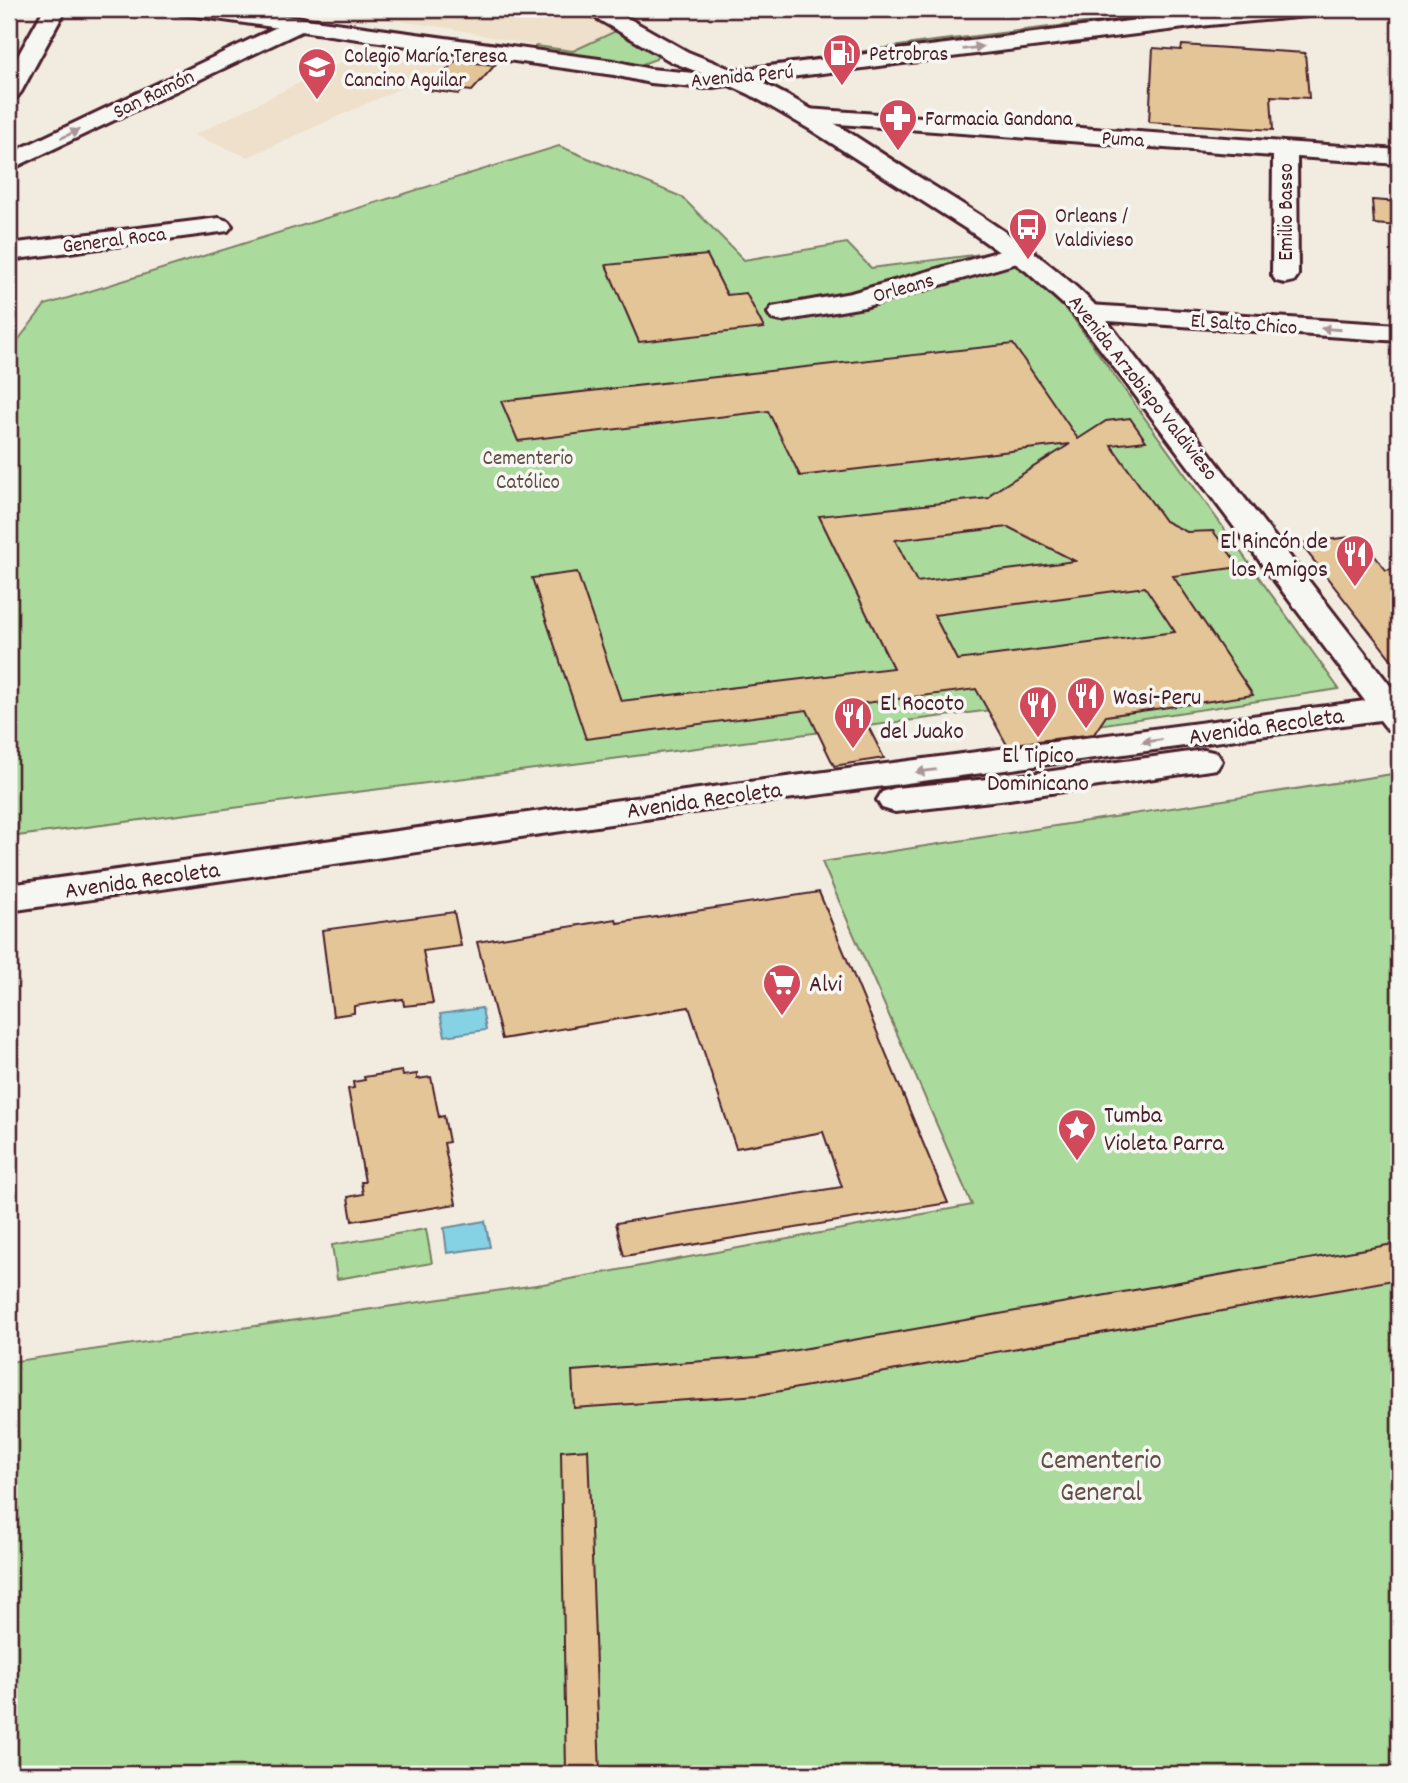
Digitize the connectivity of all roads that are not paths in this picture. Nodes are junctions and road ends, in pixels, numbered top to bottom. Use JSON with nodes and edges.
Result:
{"nodes":[{"id":1,"x":55,"y":9,"type":"edge"},
{"id":2,"x":188,"y":9,"type":"edge"},
{"id":3,"x":597,"y":9,"type":"edge"},
{"id":4,"x":1146,"y":9,"type":"edge"},
{"id":5,"x":1319,"y":9,"type":"edge"},
{"id":6,"x":298,"y":24,"type":"junction"},
{"id":7,"x":668,"y":51,"type":"junction"},
{"id":8,"x":779,"y":57,"type":"junction"},
{"id":9,"x":624,"y":68,"type":"junction"},
{"id":10,"x":705,"y":68,"type":"junction"},
{"id":11,"x":735,"y":79,"type":"junction"},
{"id":12,"x":9,"y":92,"type":"edge"},
{"id":13,"x":806,"y":116,"type":"junction"},
{"id":14,"x":1285,"y":149,"type":"junction"},
{"id":15,"x":1399,"y":157,"type":"edge"},
{"id":16,"x":9,"y":163,"type":"edge"},
{"id":17,"x":219,"y":226,"type":"dead end"},
{"id":18,"x":9,"y":252,"type":"edge"},
{"id":19,"x":1021,"y":253,"type":"junction"},
{"id":20,"x":1286,"y":275,"type":"dead end"},
{"id":21,"x":782,"y":313,"type":"dead end"},
{"id":22,"x":1089,"y":313,"type":"junction"},
{"id":23,"x":1399,"y":333,"type":"edge"},
{"id":24,"x":1397,"y":718,"type":"edge"},
{"id":25,"x":9,"y":898,"type":"edge"},
{"id":26,"x":9,"y":917,"type":"edge"}],
"edges":[{"from":1,"to":12,"type":"main road"},
{"from":2,"to":6,"type":"main road"},
{"from":3,"to":7,"type":"main road","name":"Avenida Arzobispo Valdivieso"},
{"from":4,"to":8,"type":"main road","name":"Avenida Perú"},
{"from":11,"to":5,"type":"main road","name":"Avenida Perú","one_way":true},
{"from":6,"to":9,"type":"main road"},
{"from":16,"to":6,"type":"main road","name":"San Ramón","one_way":true},
{"from":7,"to":9,"type":"main road"},
{"from":7,"to":10,"type":"main road","name":"Avenida Arzobispo Valdivieso"},
{"from":8,"to":10,"type":"main road","name":"Avenida Perú"},
{"from":8,"to":11,"type":"main road"},
{"from":9,"to":10,"type":"main road","name":"Avenida Perú"},
{"from":9,"to":11,"type":"main road","name":"Avenida Perú"},
{"from":10,"to":11,"type":"main road","name":"Avenida Arzobispo Valdivieso"},
{"from":11,"to":13,"type":"main road","name":"Avenida Arzobispo Valdivieso"},
{"from":13,"to":14,"type":"main road","name":"Puma"},
{"from":13,"to":19,"type":"main road","name":"Avenida Arzobispo Valdivieso"},
{"from":14,"to":15,"type":"main road","name":"Puma"},
{"from":14,"to":20,"type":"main road","name":"Emilio Basso"},
{"from":17,"to":18,"type":"main road","name":"General Roca"},
{"from":19,"to":21,"type":"main road","name":"Orleans"},
{"from":19,"to":22,"type":"main road","name":"Avenida Arzobispo Valdivieso"},
{"from":23,"to":22,"type":"main road","name":"El Salto Chico","one_way":true},
{"from":22,"to":24,"type":"main road","name":"Avenida Arzobispo Valdivieso"},
{"from":24,"to":25,"type":"main road","name":"Avenida Recoleta","one_way":true},
{"from":24,"to":26,"type":"main road","name":"Avenida Recoleta"}]}
